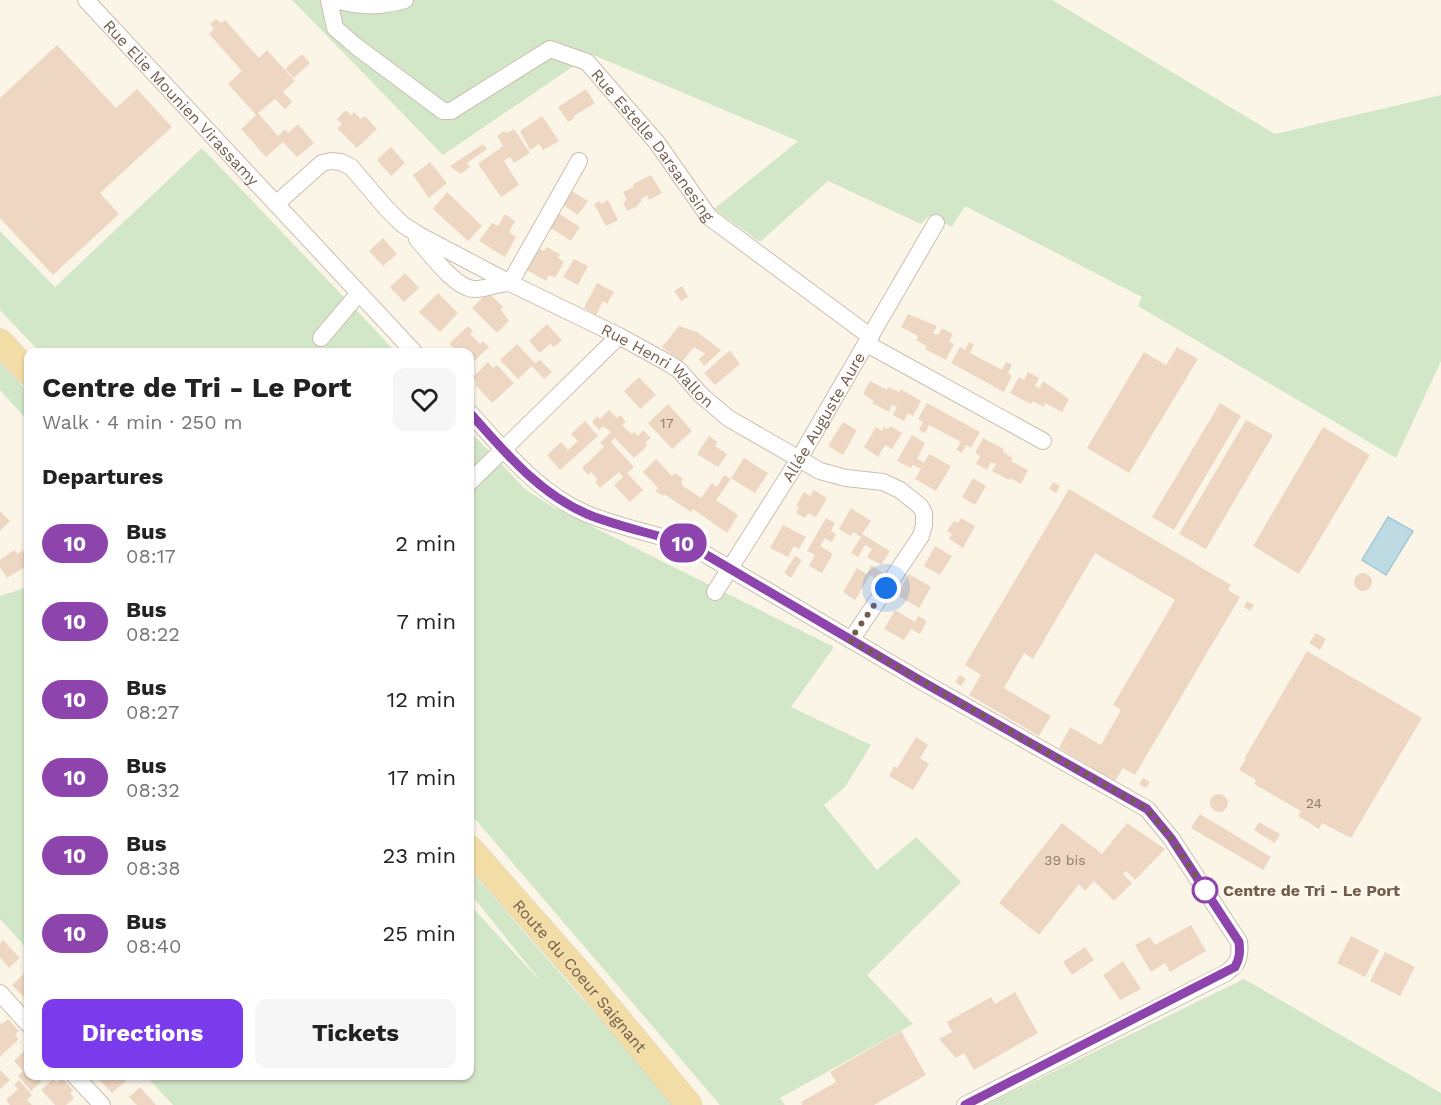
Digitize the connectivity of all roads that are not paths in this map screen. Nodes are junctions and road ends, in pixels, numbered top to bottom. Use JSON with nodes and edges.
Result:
{"nodes":[{"id":1,"x":86,"y":0,"type":"edge"},
{"id":2,"x":328,"y":0,"type":"edge"},
{"id":3,"x":336,"y":0,"type":"edge"},
{"id":4,"x":405,"y":0,"type":"edge"},
{"id":5,"x":579,"y":161,"type":"dead end"},
{"id":6,"x":276,"y":204,"type":"junction"},
{"id":7,"x":936,"y":223,"type":"dead end"},
{"id":8,"x":402,"y":224,"type":"junction"},
{"id":9,"x":510,"y":283,"type":"junction"},
{"id":10,"x":359,"y":293,"type":"junction"},
{"id":11,"x":619,"y":336,"type":"junction"},
{"id":12,"x":321,"y":338,"type":"dead end"},
{"id":13,"x":869,"y":340,"type":"junction"},
{"id":14,"x":0,"y":342,"type":"edge"},
{"id":15,"x":410,"y":348,"type":"edge"},
{"id":16,"x":24,"y":368,"type":"edge"},
{"id":17,"x":474,"y":417,"type":"edge"},
{"id":18,"x":1043,"y":441,"type":"dead end"},
{"id":19,"x":503,"y":450,"type":"junction"},
{"id":20,"x":799,"y":459,"type":"junction"},
{"id":21,"x":474,"y":478,"type":"edge"},
{"id":22,"x":729,"y":568,"type":"junction"},
{"id":23,"x":715,"y":592,"type":"dead end"},
{"id":24,"x":850,"y":640,"type":"junction"},
{"id":25,"x":474,"y":854,"type":"edge"},
{"id":26,"x":0,"y":993,"type":"edge"},
{"id":27,"x":24,"y":1020,"type":"edge"},
{"id":28,"x":79,"y":1080,"type":"edge"},
{"id":29,"x":102,"y":1105,"type":"edge"},
{"id":30,"x":689,"y":1105,"type":"edge"},
{"id":31,"x":965,"y":1105,"type":"edge"}],
"edges":[{"from":1,"to":6,"type":"street","name":"Rue Elie Mounien Virassamy"},
{"from":2,"to":13,"type":"street","name":"Rue Estelle Darsanesing"},
{"from":3,"to":4,"type":"street"},
{"from":5,"to":9,"type":"street"},
{"from":6,"to":8,"type":"street","name":"Rue Henri Wallon"},
{"from":6,"to":10,"type":"street","name":"Rue Elie Mounien Virassamy"},
{"from":7,"to":13,"type":"street"},
{"from":8,"to":9,"type":"street","name":"Rue Henri Wallon"},
{"from":8,"to":9,"type":"street"},
{"from":9,"to":11,"type":"street","name":"Rue Henri Wallon"},
{"from":10,"to":12,"type":"street"},
{"from":10,"to":15,"type":"street","name":"Rue Elie Mounien Virassamy"},
{"from":11,"to":19,"type":"street"},
{"from":11,"to":20,"type":"street","name":"Rue Henri Wallon"},
{"from":13,"to":18,"type":"street","name":"Allée Auguste Aure"},
{"from":13,"to":20,"type":"street","name":"Allée Auguste Aure"},
{"from":14,"to":16,"type":"main road"},
{"from":17,"to":19,"type":"street"},
{"from":19,"to":21,"type":"street"},
{"from":19,"to":22,"type":"street"},
{"from":20,"to":22,"type":"street","name":"Allée Auguste Aure"},
{"from":20,"to":24,"type":"street","name":"Rue Henri Wallon"},
{"from":22,"to":23,"type":"street","name":"Allée Auguste Aure"},
{"from":22,"to":24,"type":"street"},
{"from":24,"to":31,"type":"street"},
{"from":25,"to":30,"type":"main road","name":"Route du Coeur Saignant"},
{"from":26,"to":27,"type":"street"},
{"from":28,"to":29,"type":"street"}]}
